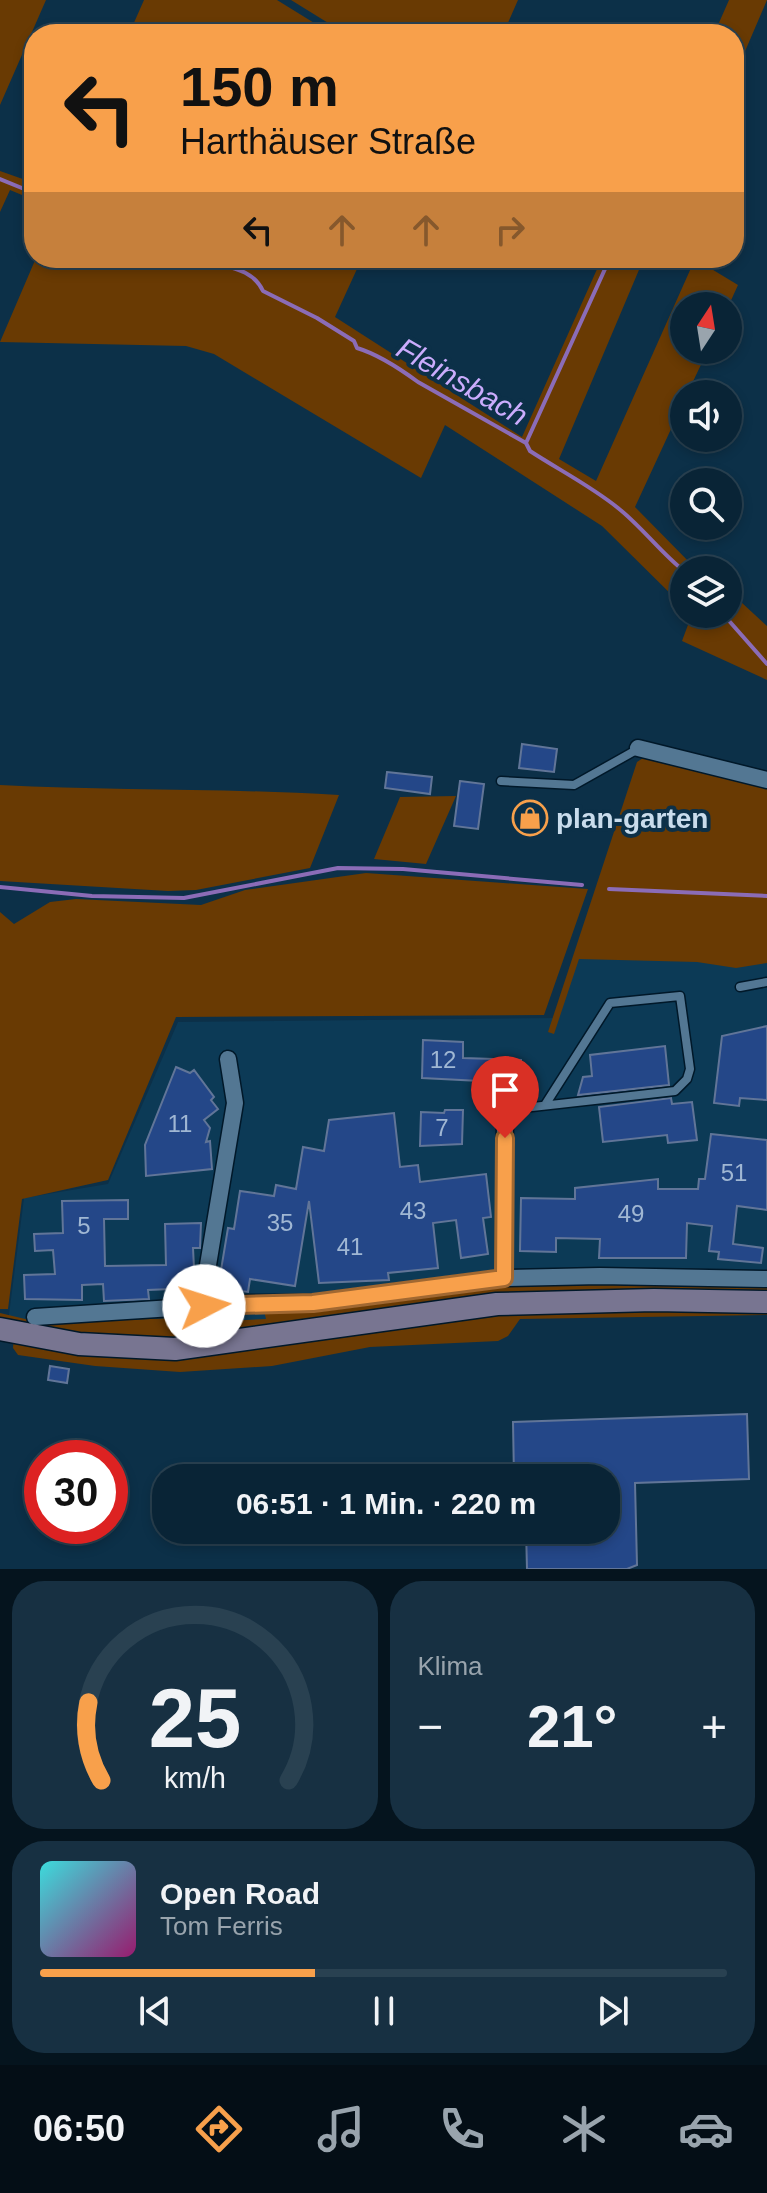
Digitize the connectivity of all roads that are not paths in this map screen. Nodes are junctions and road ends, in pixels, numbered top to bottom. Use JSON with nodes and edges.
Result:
{"nodes":[{"id":1,"x":638,"y":748,"type":"joint"},
{"id":2,"x":767,"y":780,"type":"edge"},
{"id":3,"x":501,"y":781,"type":"dead end"},
{"id":4,"x":767,"y":982,"type":"edge"},
{"id":5,"x":740,"y":987,"type":"dead end"},
{"id":6,"x":228,"y":1059,"type":"dead end"},
{"id":7,"x":545,"y":1105,"type":"junction"},
{"id":8,"x":505,"y":1110,"type":"joint"},
{"id":9,"x":504,"y":1278,"type":"junction"},
{"id":10,"x":767,"y":1279,"type":"edge"},
{"id":11,"x":767,"y":1302,"type":"edge"},
{"id":12,"x":204,"y":1306,"type":"junction"},
{"id":13,"x":35,"y":1317,"type":"dead end"},
{"id":14,"x":0,"y":1329,"type":"edge"},
{"id":15,"x":202,"y":1347,"type":"junction"}],
"edges":[{"from":1,"to":2,"type":"street"},
{"from":1,"to":3,"type":"lane"},
{"from":4,"to":5,"type":"lane"},
{"from":6,"to":12,"type":"street"},
{"from":7,"to":7,"type":"lane"},
{"from":7,"to":8,"type":"lane"},
{"from":8,"to":9,"type":"street"},
{"from":9,"to":10,"type":"street"},
{"from":9,"to":12,"type":"street"},
{"from":11,"to":15,"type":"street"},
{"from":12,"to":13,"type":"street"},
{"from":12,"to":15,"type":"street"},
{"from":14,"to":15,"type":"street"}]}
